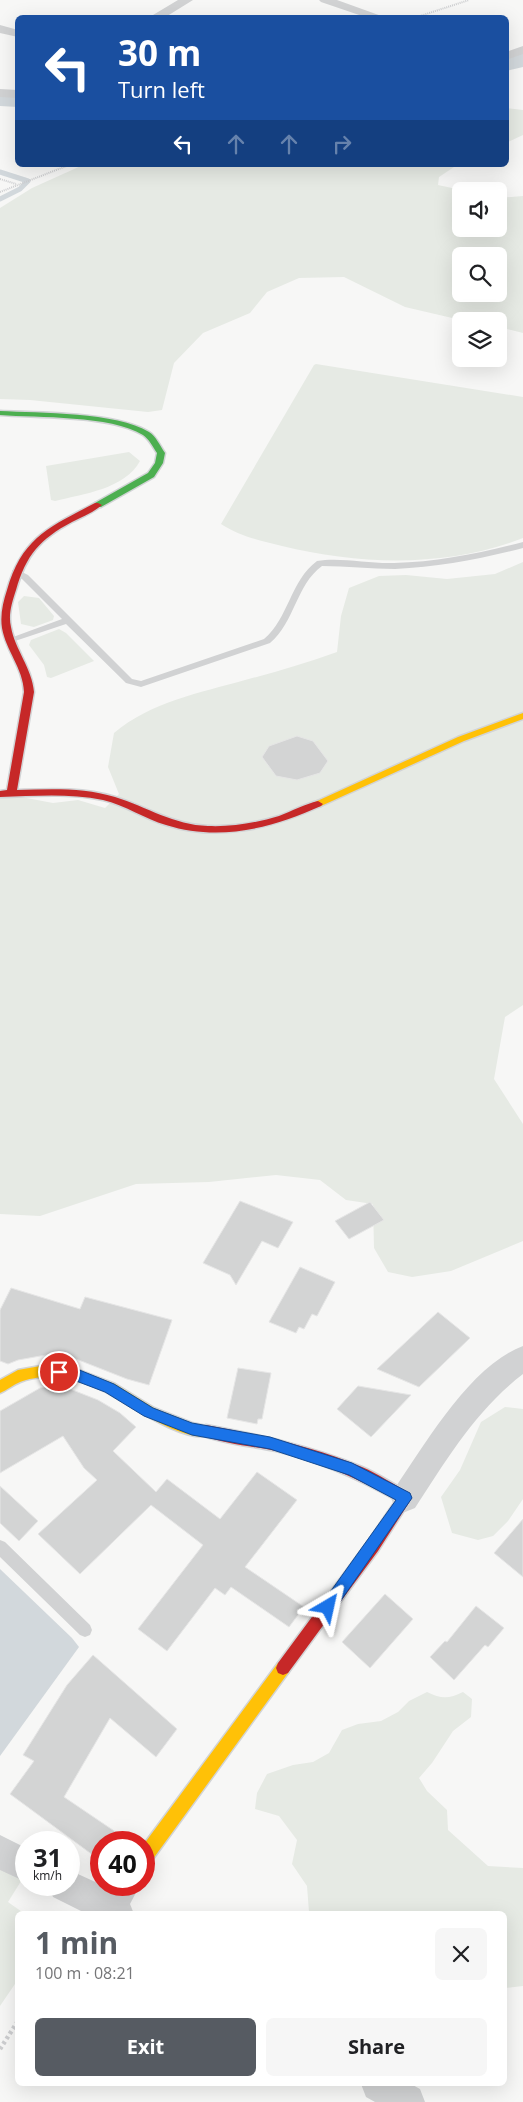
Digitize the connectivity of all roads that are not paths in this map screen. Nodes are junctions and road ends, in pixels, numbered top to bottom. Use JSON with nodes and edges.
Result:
{"nodes":[{"id":1,"x":187,"y":0,"type":"edge"},
{"id":2,"x":325,"y":0,"type":"edge"},
{"id":3,"x":160,"y":15,"type":"edge"},
{"id":4,"x":372,"y":15,"type":"edge"},
{"id":5,"x":0,"y":29,"type":"edge"},
{"id":6,"x":15,"y":33,"type":"edge"},
{"id":7,"x":523,"y":50,"type":"edge"},
{"id":8,"x":509,"y":56,"type":"edge"},
{"id":9,"x":509,"y":58,"type":"edge"},
{"id":10,"x":523,"y":63,"type":"edge"},
{"id":11,"x":0,"y":413,"type":"edge"},
{"id":12,"x":523,"y":545,"type":"edge"},
{"id":13,"x":16,"y":572,"type":"junction"},
{"id":14,"x":68,"y":620,"type":"junction"},
{"id":15,"x":9,"y":640,"type":"junction"},
{"id":16,"x":523,"y":716,"type":"edge"},
{"id":17,"x":6,"y":794,"type":"edge"},
{"id":18,"x":523,"y":1358,"type":"edge"},
{"id":19,"x":0,"y":1387,"type":"edge"},
{"id":20,"x":405,"y":1498,"type":"junction"},
{"id":21,"x":0,"y":1547,"type":"edge"},
{"id":22,"x":85,"y":1630,"type":"dead end"},
{"id":23,"x":155,"y":1842,"type":"edge"},
{"id":24,"x":0,"y":1852,"type":"edge"},
{"id":25,"x":15,"y":1860,"type":"edge"},
{"id":26,"x":80,"y":1890,"type":"edge"},
{"id":27,"x":116,"y":1902,"type":"edge"},
{"id":28,"x":381,"y":2086,"type":"edge"},
{"id":29,"x":407,"y":2102,"type":"edge"}],
"edges":[{"from":1,"to":3,"type":"street"},
{"from":2,"to":4,"type":"street"},
{"from":5,"to":6,"type":"street"},
{"from":7,"to":8,"type":"street"},
{"from":9,"to":10,"type":"street"},
{"from":11,"to":13,"type":"street"},
{"from":12,"to":14,"type":"lane"},
{"from":13,"to":14,"type":"lane"},
{"from":13,"to":15,"type":"street"},
{"from":14,"to":15,"type":"lane"},
{"from":15,"to":17,"type":"street"},
{"from":16,"to":17,"type":"street"},
{"from":18,"to":20,"type":"street"},
{"from":19,"to":20,"type":"street"},
{"from":20,"to":23,"type":"street"},
{"from":21,"to":22,"type":"lane"},
{"from":24,"to":25,"type":"street"},
{"from":26,"to":27,"type":"street"},
{"from":28,"to":29,"type":"street"}]}
